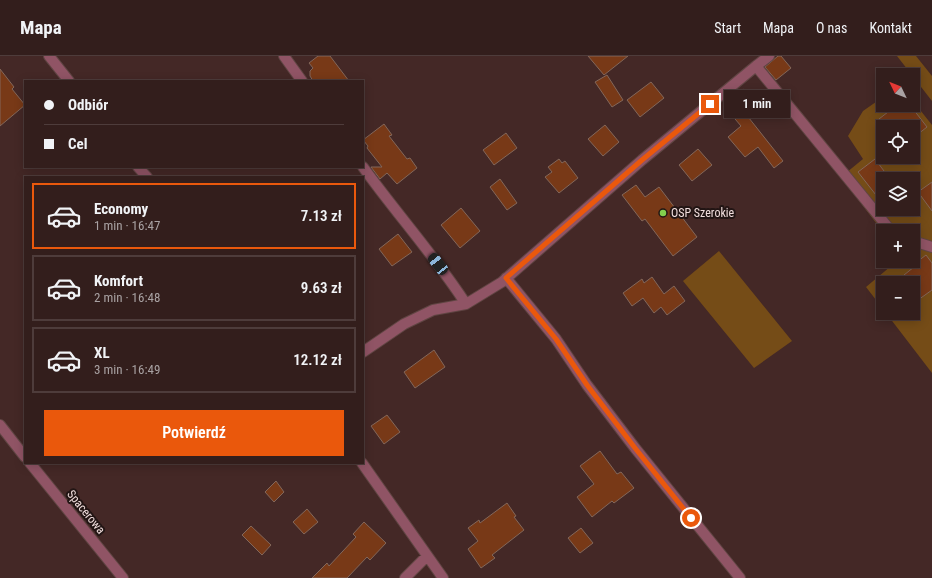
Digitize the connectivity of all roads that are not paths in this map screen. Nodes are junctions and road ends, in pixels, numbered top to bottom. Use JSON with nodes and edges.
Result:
{"nodes":[{"id":1,"x":49,"y":56,"type":"edge"},
{"id":2,"x":284,"y":56,"type":"edge"},
{"id":3,"x":769,"y":56,"type":"edge"},
{"id":4,"x":756,"y":66,"type":"junction"},
{"id":5,"x":68,"y":80,"type":"edge"},
{"id":6,"x":301,"y":80,"type":"edge"},
{"id":7,"x":139,"y":168,"type":"edge"},
{"id":8,"x":364,"y":168,"type":"edge"},
{"id":9,"x":145,"y":176,"type":"edge"},
{"id":10,"x":885,"y":224,"type":"edge"},
{"id":11,"x":920,"y":244,"type":"edge"},
{"id":12,"x":932,"y":248,"type":"edge"},
{"id":13,"x":506,"y":278,"type":"junction"},
{"id":14,"x":466,"y":304,"type":"junction"},
{"id":15,"x":364,"y":351,"type":"edge"},
{"id":16,"x":0,"y":425,"type":"edge"},
{"id":17,"x":24,"y":456,"type":"edge"},
{"id":18,"x":31,"y":464,"type":"edge"},
{"id":19,"x":363,"y":464,"type":"edge"},
{"id":20,"x":427,"y":556,"type":"junction"},
{"id":21,"x":123,"y":578,"type":"edge"},
{"id":22,"x":405,"y":578,"type":"edge"},
{"id":23,"x":443,"y":578,"type":"edge"},
{"id":24,"x":740,"y":578,"type":"edge"}],
"edges":[{"from":1,"to":5,"type":"street"},
{"from":2,"to":6,"type":"street"},
{"from":3,"to":4,"type":"street"},
{"from":4,"to":10,"type":"street"},
{"from":4,"to":13,"type":"street"},
{"from":7,"to":9,"type":"street"},
{"from":8,"to":14,"type":"street"},
{"from":11,"to":12,"type":"street"},
{"from":13,"to":14,"type":"street"},
{"from":13,"to":24,"type":"street"},
{"from":14,"to":15,"type":"street"},
{"from":16,"to":17,"type":"street"},
{"from":18,"to":21,"type":"street","name":"Spacerowa"},
{"from":19,"to":20,"type":"street"},
{"from":20,"to":22,"type":"street"},
{"from":20,"to":23,"type":"street"}]}
